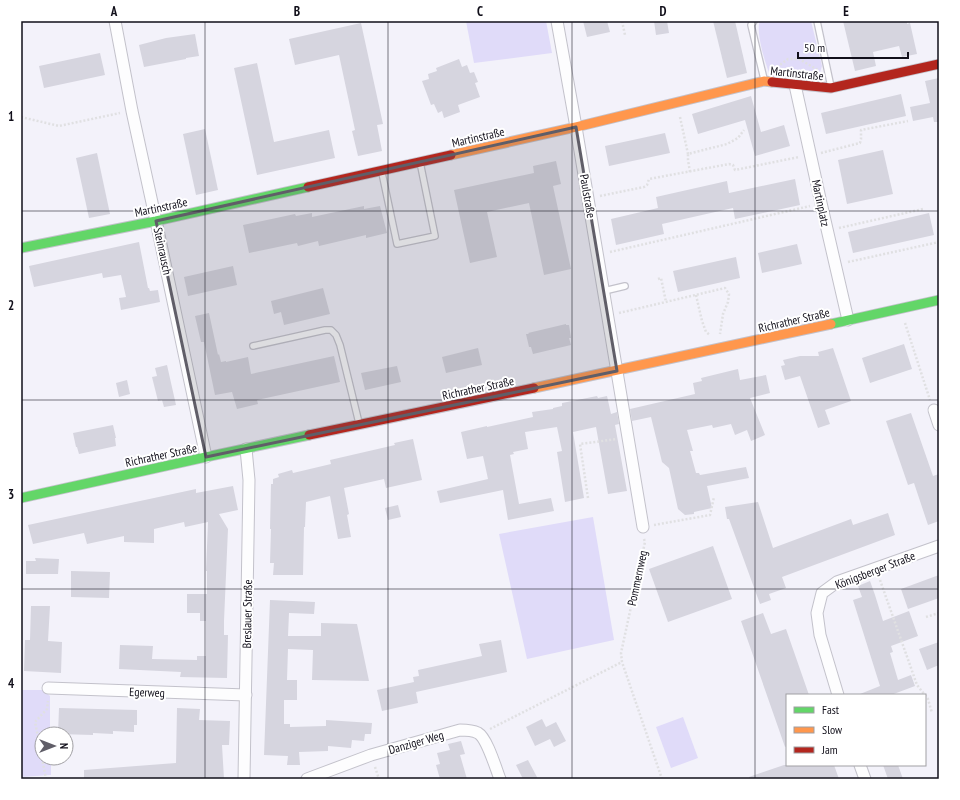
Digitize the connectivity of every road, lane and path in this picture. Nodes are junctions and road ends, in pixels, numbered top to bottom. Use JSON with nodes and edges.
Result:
{"nodes":[{"id":1,"x":115,"y":21,"type":"edge"},
{"id":2,"x":557,"y":21,"type":"edge"},
{"id":3,"x":622,"y":21,"type":"edge"},
{"id":4,"x":754,"y":21,"type":"edge"},
{"id":5,"x":817,"y":21,"type":"edge"},
{"id":6,"x":625,"y":35,"type":"dead end"},
{"id":7,"x":939,"y":64,"type":"edge"},
{"id":8,"x":829,"y":76,"type":"junction"},
{"id":9,"x":764,"y":79,"type":"junction"},
{"id":10,"x":795,"y":86,"type":"junction"},
{"id":11,"x":831,"y":88,"type":"junction"},
{"id":12,"x":677,"y":103,"type":"junction"},
{"id":13,"x":132,"y":111,"type":"junction"},
{"id":14,"x":21,"y":117,"type":"edge"},
{"id":15,"x":908,"y":121,"type":"dead end"},
{"id":16,"x":576,"y":127,"type":"junction"},
{"id":17,"x":744,"y":130,"type":"dead end"},
{"id":18,"x":688,"y":154,"type":"junction"},
{"id":19,"x":811,"y":156,"type":"junction"},
{"id":20,"x":420,"y":162,"type":"junction"},
{"id":21,"x":381,"y":171,"type":"junction"},
{"id":22,"x":690,"y":172,"type":"junction"},
{"id":23,"x":588,"y":199,"type":"junction"},
{"id":24,"x":821,"y":203,"type":"junction"},
{"id":25,"x":923,"y":209,"type":"dead end"},
{"id":26,"x":156,"y":221,"type":"junction"},
{"id":27,"x":827,"y":231,"type":"junction"},
{"id":28,"x":939,"y":242,"type":"edge"},
{"id":29,"x":21,"y":248,"type":"edge"},
{"id":30,"x":598,"y":255,"type":"junction"},
{"id":31,"x":835,"y":264,"type":"junction"},
{"id":32,"x":658,"y":278,"type":"dead end"},
{"id":33,"x":625,"y":286,"type":"dead end"},
{"id":34,"x":604,"y":291,"type":"junction"},
{"id":35,"x":696,"y":295,"type":"junction"},
{"id":36,"x":939,"y":300,"type":"edge"},
{"id":37,"x":666,"y":302,"type":"junction"},
{"id":38,"x":608,"y":315,"type":"junction"},
{"id":39,"x":848,"y":320,"type":"junction"},
{"id":40,"x":907,"y":326,"type":"dead end"},
{"id":41,"x":720,"y":345,"type":"junction"},
{"id":42,"x":253,"y":346,"type":"dead end"},
{"id":43,"x":617,"y":371,"type":"junction"},
{"id":44,"x":934,"y":410,"type":"joint"},
{"id":45,"x":359,"y":425,"type":"junction"},
{"id":46,"x":939,"y":426,"type":"edge"},
{"id":47,"x":629,"y":437,"type":"junction"},
{"id":48,"x":246,"y":449,"type":"junction"},
{"id":49,"x":206,"y":457,"type":"junction"},
{"id":50,"x":714,"y":497,"type":"dead end"},
{"id":51,"x":21,"y":498,"type":"edge"},
{"id":52,"x":588,"y":498,"type":"dead end"},
{"id":53,"x":643,"y":526,"type":"junction"},
{"id":54,"x":939,"y":546,"type":"edge"},
{"id":55,"x":876,"y":568,"type":"junction"},
{"id":56,"x":939,"y":613,"type":"edge"},
{"id":57,"x":926,"y":617,"type":"dead end"},
{"id":58,"x":622,"y":662,"type":"junction"},
{"id":59,"x":48,"y":688,"type":"joint"},
{"id":60,"x":838,"y":694,"type":"edge"},
{"id":61,"x":924,"y":694,"type":"edge"},
{"id":62,"x":246,"y":695,"type":"junction"},
{"id":63,"x":926,"y":696,"type":"edge"},
{"id":64,"x":932,"y":713,"type":"dead end"},
{"id":65,"x":36,"y":726,"type":"edge"},
{"id":66,"x":480,"y":734,"type":"junction"},
{"id":67,"x":44,"y":766,"type":"edge"},
{"id":68,"x":860,"y":766,"type":"edge"},
{"id":69,"x":46,"y":779,"type":"edge"},
{"id":70,"x":244,"y":779,"type":"edge"},
{"id":71,"x":307,"y":779,"type":"edge"},
{"id":72,"x":500,"y":779,"type":"edge"},
{"id":73,"x":662,"y":779,"type":"edge"},
{"id":74,"x":865,"y":779,"type":"edge"}],
"edges":[{"from":1,"to":13,"type":"street","name":"Steinrausch"},
{"from":2,"to":16,"type":"street","name":"Paulstraße"},
{"from":3,"to":6,"type":"path"},
{"from":4,"to":9,"type":"lane"},
{"from":5,"to":8,"type":"lane"},
{"from":7,"to":11,"type":"street","name":"Martinstraße"},
{"from":8,"to":9,"type":"path"},
{"from":8,"to":11,"type":"lane"},
{"from":9,"to":10,"type":"street","name":"Martinstraße"},
{"from":9,"to":12,"type":"street","name":"Martinstraße"},
{"from":10,"to":11,"type":"street","name":"Martinstraße"},
{"from":10,"to":19,"type":"street","name":"Martinplatz"},
{"from":12,"to":16,"type":"street","name":"Martinstraße"},
{"from":12,"to":18,"type":"path"},
{"from":13,"to":14,"type":"path"},
{"from":13,"to":26,"type":"street","name":"Steinrausch"},
{"from":15,"to":19,"type":"path"},
{"from":16,"to":20,"type":"street","name":"Martinstraße"},
{"from":16,"to":23,"type":"street","name":"Paulstraße"},
{"from":17,"to":18,"type":"path"},
{"from":18,"to":22,"type":"path"},
{"from":19,"to":22,"type":"path"},
{"from":19,"to":24,"type":"street","name":"Martinplatz"},
{"from":20,"to":21,"type":"street","name":"Martinstraße"},
{"from":20,"to":21,"type":"lane"},
{"from":21,"to":26,"type":"street","name":"Martinstraße"},
{"from":22,"to":23,"type":"path"},
{"from":23,"to":30,"type":"street","name":"Paulstraße"},
{"from":24,"to":27,"type":"street","name":"Martinplatz"},
{"from":24,"to":30,"type":"path"},
{"from":25,"to":27,"type":"path"},
{"from":26,"to":29,"type":"street","name":"Martinstraße"},
{"from":26,"to":49,"type":"street","name":"Steinrausch"},
{"from":27,"to":31,"type":"street","name":"Martinplatz"},
{"from":28,"to":31,"type":"path"},
{"from":30,"to":34,"type":"street","name":"Paulstraße"},
{"from":31,"to":39,"type":"street","name":"Martinplatz"},
{"from":32,"to":37,"type":"path"},
{"from":33,"to":34,"type":"lane"},
{"from":34,"to":38,"type":"street","name":"Paulstraße"},
{"from":35,"to":37,"type":"path"},
{"from":35,"to":41,"type":"path"},
{"from":35,"to":41,"type":"path"},
{"from":36,"to":39,"type":"street","name":"Richrather Straße"},
{"from":37,"to":38,"type":"path"},
{"from":38,"to":43,"type":"street","name":"Paulstraße"},
{"from":39,"to":41,"type":"street","name":"Richrather Straße"},
{"from":40,"to":44,"type":"path"},
{"from":41,"to":43,"type":"street","name":"Richrather Straße"},
{"from":42,"to":45,"type":"lane"},
{"from":43,"to":45,"type":"street","name":"Richrather Straße"},
{"from":43,"to":47,"type":"street"},
{"from":44,"to":46,"type":"street"},
{"from":45,"to":48,"type":"street","name":"Richrather Straße"},
{"from":47,"to":52,"type":"path"},
{"from":47,"to":53,"type":"street"},
{"from":48,"to":49,"type":"street","name":"Richrather Straße"},
{"from":48,"to":62,"type":"street","name":"Breslauer Straße"},
{"from":49,"to":51,"type":"street","name":"Richrather Straße"},
{"from":50,"to":53,"type":"path"},
{"from":53,"to":58,"type":"path","name":"Pommernweg"},
{"from":54,"to":55,"type":"street","name":"Königsberger Straße"},
{"from":55,"to":60,"type":"street","name":"Königsberger Straße"},
{"from":55,"to":61,"type":"path"},
{"from":56,"to":57,"type":"path"},
{"from":58,"to":66,"type":"path"},
{"from":58,"to":73,"type":"path","name":"Pommernweg"},
{"from":59,"to":62,"type":"street","name":"Egerweg"},
{"from":59,"to":65,"type":"path"},
{"from":62,"to":70,"type":"street","name":"Breslauer Straße"},
{"from":63,"to":64,"type":"path"},
{"from":66,"to":71,"type":"street","name":"Danziger Weg"},
{"from":66,"to":72,"type":"street"},
{"from":67,"to":69,"type":"path"},
{"from":68,"to":74,"type":"street"}]}
